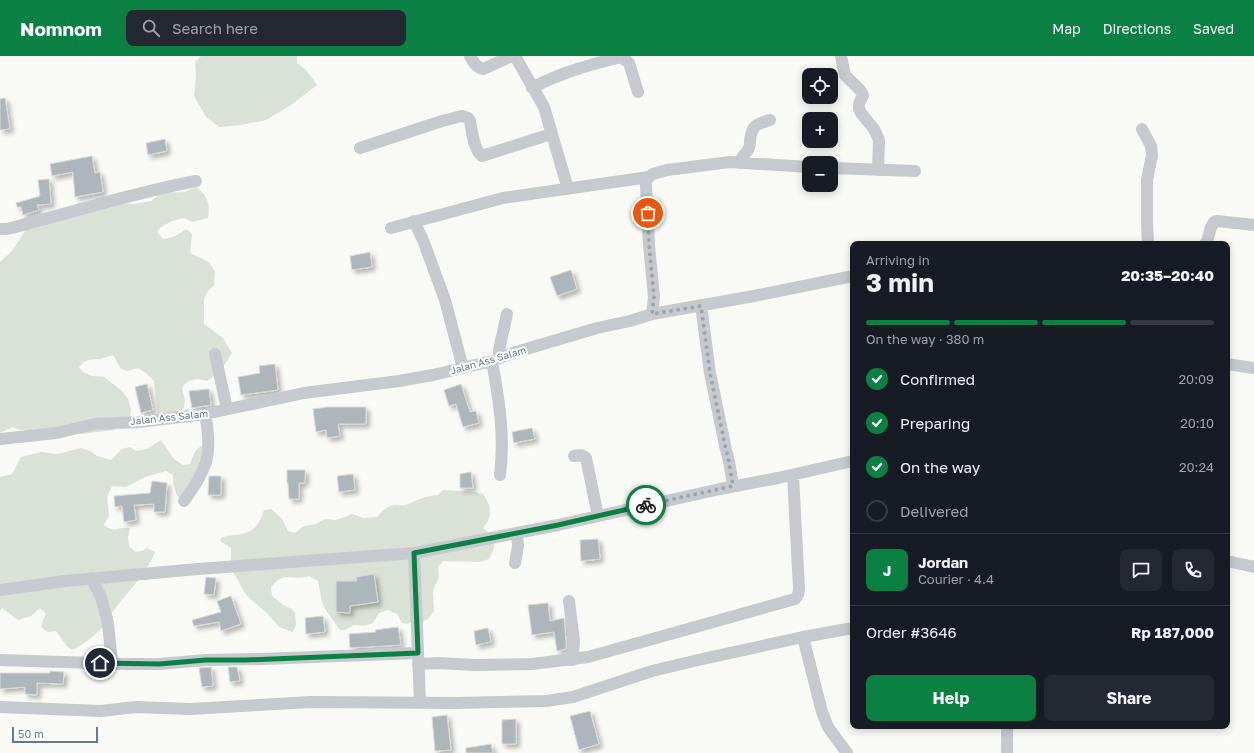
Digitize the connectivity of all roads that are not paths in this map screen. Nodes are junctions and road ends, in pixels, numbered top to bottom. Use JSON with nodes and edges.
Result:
{"nodes":[{"id":1,"x":470,"y":56,"type":"edge"},
{"id":2,"x":514,"y":56,"type":"edge"},
{"id":3,"x":623,"y":56,"type":"edge"},
{"id":4,"x":842,"y":56,"type":"edge"},
{"id":5,"x":532,"y":88,"type":"junction"},
{"id":6,"x":638,"y":92,"type":"dead end"},
{"id":7,"x":770,"y":120,"type":"dead end"},
{"id":8,"x":1142,"y":129,"type":"dead end"},
{"id":9,"x":551,"y":134,"type":"junction"},
{"id":10,"x":360,"y":148,"type":"dead end"},
{"id":11,"x":740,"y":163,"type":"junction"},
{"id":12,"x":802,"y":167,"type":"edge"},
{"id":13,"x":838,"y":168,"type":"edge"},
{"id":14,"x":878,"y":170,"type":"junction"},
{"id":15,"x":915,"y":171,"type":"dead end"},
{"id":16,"x":649,"y":177,"type":"junction"},
{"id":17,"x":196,"y":181,"type":"dead end"},
{"id":18,"x":568,"y":188,"type":"junction"},
{"id":19,"x":414,"y":221,"type":"junction"},
{"id":20,"x":1254,"y":225,"type":"edge"},
{"id":21,"x":391,"y":228,"type":"dead end"},
{"id":22,"x":0,"y":229,"type":"edge"},
{"id":23,"x":1148,"y":241,"type":"edge"},
{"id":24,"x":1207,"y":241,"type":"edge"},
{"id":25,"x":850,"y":277,"type":"edge"},
{"id":26,"x":701,"y":306,"type":"junction"},
{"id":27,"x":507,"y":314,"type":"dead end"},
{"id":28,"x":652,"y":314,"type":"junction"},
{"id":29,"x":215,"y":354,"type":"dead end"},
{"id":30,"x":496,"y":360,"type":"junction"},
{"id":31,"x":1230,"y":364,"type":"edge"},
{"id":32,"x":463,"y":368,"type":"junction"},
{"id":33,"x":1254,"y":368,"type":"edge"},
{"id":34,"x":227,"y":409,"type":"junction"},
{"id":35,"x":206,"y":414,"type":"junction"},
{"id":36,"x":0,"y":439,"type":"edge"},
{"id":37,"x":574,"y":456,"type":"dead end"},
{"id":38,"x":850,"y":462,"type":"edge"},
{"id":39,"x":793,"y":475,"type":"junction"},
{"id":40,"x":500,"y":476,"type":"dead end"},
{"id":41,"x":733,"y":486,"type":"junction"},
{"id":42,"x":184,"y":501,"type":"dead end"},
{"id":43,"x":598,"y":516,"type":"junction"},
{"id":44,"x":517,"y":533,"type":"junction"},
{"id":45,"x":414,"y":553,"type":"junction"},
{"id":46,"x":1230,"y":562,"type":"edge"},
{"id":47,"x":515,"y":563,"type":"dead end"},
{"id":48,"x":1254,"y":567,"type":"edge"},
{"id":49,"x":91,"y":578,"type":"junction"},
{"id":50,"x":0,"y":590,"type":"edge"},
{"id":51,"x":569,"y":601,"type":"dead end"},
{"id":52,"x":850,"y":628,"type":"edge"},
{"id":53,"x":803,"y":636,"type":"junction"},
{"id":54,"x":418,"y":659,"type":"junction"},
{"id":55,"x":0,"y":660,"type":"edge"},
{"id":56,"x":572,"y":660,"type":"junction"},
{"id":57,"x":112,"y":664,"type":"junction"},
{"id":58,"x":420,"y":702,"type":"junction"},
{"id":59,"x":0,"y":707,"type":"edge"},
{"id":60,"x":1007,"y":729,"type":"edge"},
{"id":61,"x":847,"y":753,"type":"edge"},
{"id":62,"x":1007,"y":753,"type":"edge"}],
"edges":[{"from":1,"to":2,"type":"street"},
{"from":2,"to":5,"type":"street"},
{"from":3,"to":5,"type":"street"},
{"from":3,"to":6,"type":"street"},
{"from":4,"to":14,"type":"street"},
{"from":5,"to":9,"type":"street"},
{"from":7,"to":11,"type":"street"},
{"from":8,"to":23,"type":"street"},
{"from":9,"to":10,"type":"street"},
{"from":9,"to":18,"type":"street"},
{"from":11,"to":12,"type":"street"},
{"from":11,"to":16,"type":"street"},
{"from":13,"to":14,"type":"street"},
{"from":14,"to":15,"type":"street"},
{"from":16,"to":18,"type":"street"},
{"from":16,"to":28,"type":"street"},
{"from":17,"to":22,"type":"street"},
{"from":18,"to":19,"type":"street"},
{"from":19,"to":21,"type":"street"},
{"from":19,"to":32,"type":"street"},
{"from":20,"to":24,"type":"street"},
{"from":25,"to":26,"type":"street","name":"Jalan Ass Salam"},
{"from":26,"to":28,"type":"street","name":"Jalan Ass Salam"},
{"from":26,"to":41,"type":"street"},
{"from":27,"to":30,"type":"street"},
{"from":28,"to":30,"type":"street","name":"Jalan Ass Salam"},
{"from":29,"to":34,"type":"street"},
{"from":30,"to":32,"type":"street","name":"Jalan Ass Salam"},
{"from":30,"to":40,"type":"street"},
{"from":31,"to":33,"type":"street"},
{"from":32,"to":34,"type":"street","name":"Jalan Ass Salam"},
{"from":34,"to":35,"type":"street","name":"Jalan Ass Salam"},
{"from":35,"to":36,"type":"street","name":"Jalan Ass Salam"},
{"from":35,"to":42,"type":"street"},
{"from":37,"to":43,"type":"street"},
{"from":38,"to":39,"type":"street"},
{"from":39,"to":41,"type":"street"},
{"from":39,"to":56,"type":"street"},
{"from":41,"to":43,"type":"street"},
{"from":43,"to":44,"type":"street"},
{"from":44,"to":45,"type":"street"},
{"from":44,"to":47,"type":"street"},
{"from":45,"to":49,"type":"street"},
{"from":45,"to":54,"type":"street"},
{"from":46,"to":48,"type":"street"},
{"from":49,"to":50,"type":"street"},
{"from":49,"to":57,"type":"street"},
{"from":51,"to":56,"type":"street"},
{"from":52,"to":53,"type":"street"},
{"from":53,"to":58,"type":"street"},
{"from":53,"to":61,"type":"street"},
{"from":54,"to":56,"type":"street"},
{"from":54,"to":57,"type":"street"},
{"from":54,"to":58,"type":"street"},
{"from":55,"to":57,"type":"street"},
{"from":58,"to":59,"type":"street"},
{"from":60,"to":62,"type":"street"}]}
